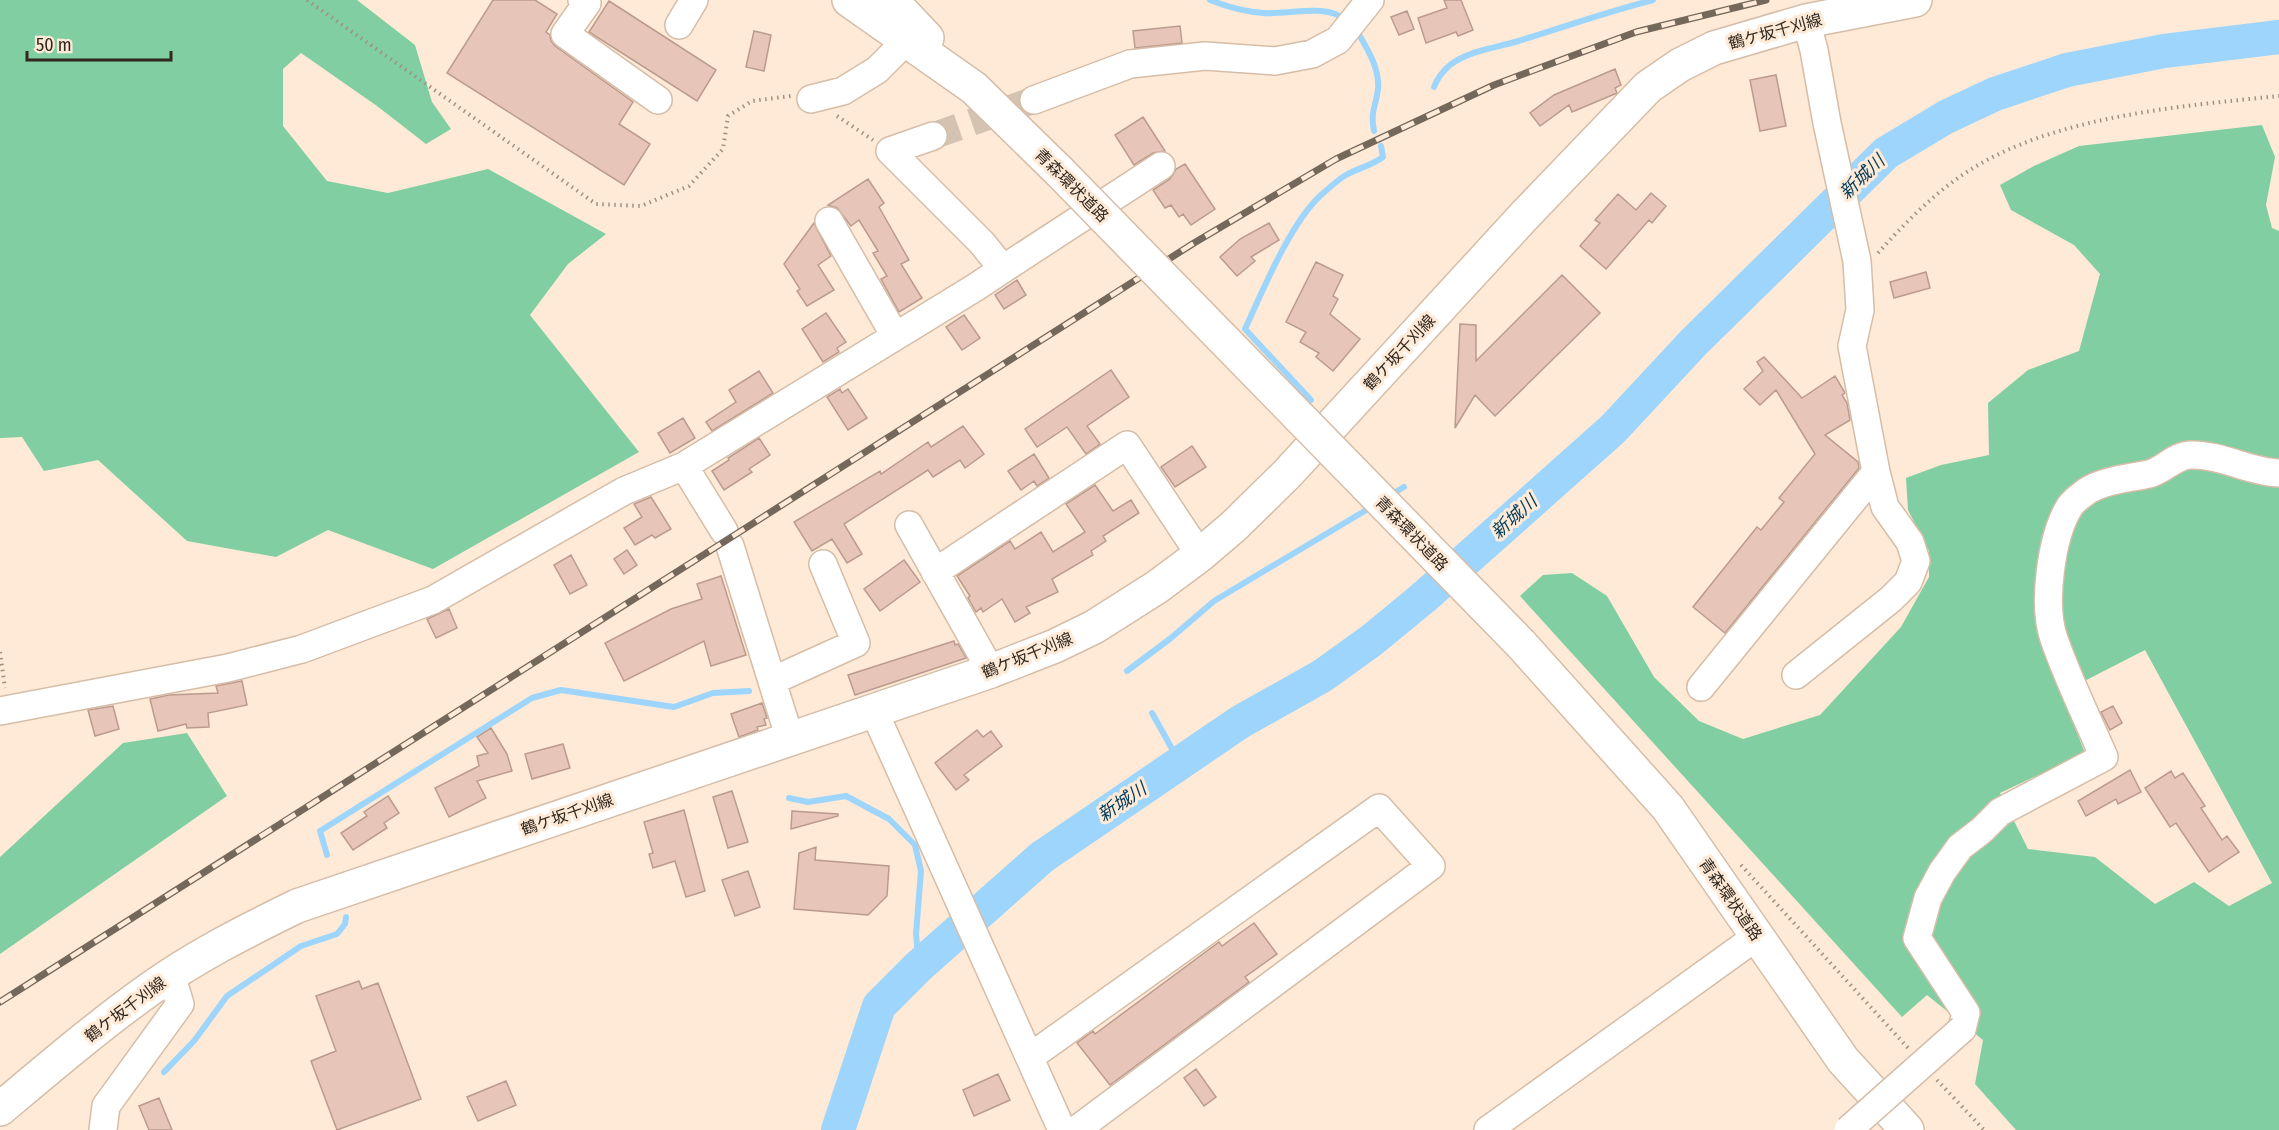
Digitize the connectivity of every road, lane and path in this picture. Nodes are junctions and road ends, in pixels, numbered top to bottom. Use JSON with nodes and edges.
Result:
{"nodes":[{"id":1,"x":307,"y":0,"type":"edge"},
{"id":2,"x":582,"y":0,"type":"edge"},
{"id":3,"x":694,"y":0,"type":"edge"},
{"id":4,"x":849,"y":0,"type":"edge"},
{"id":5,"x":891,"y":0,"type":"edge"},
{"id":6,"x":1370,"y":0,"type":"edge"},
{"id":7,"x":1915,"y":0,"type":"edge"},
{"id":8,"x":1806,"y":21,"type":"junction"},
{"id":9,"x":680,"y":25,"type":"dead end"},
{"id":10,"x":906,"y":41,"type":"junction"},
{"id":11,"x":974,"y":88,"type":"junction"},
{"id":12,"x":2279,"y":96,"type":"edge"},
{"id":13,"x":811,"y":99,"type":"junction"},
{"id":14,"x":658,"y":100,"type":"dead end"},
{"id":15,"x":1034,"y":100,"type":"tunnel mouth"},
{"id":16,"x":933,"y":136,"type":"tunnel mouth"},
{"id":17,"x":890,"y":152,"type":"junction"},
{"id":18,"x":1161,"y":166,"type":"dead end"},
{"id":19,"x":829,"y":221,"type":"dead end"},
{"id":20,"x":1857,"y":268,"type":"junction"},
{"id":21,"x":1003,"y":269,"type":"junction"},
{"id":22,"x":895,"y":336,"type":"junction"},
{"id":23,"x":684,"y":466,"type":"junction"},
{"id":24,"x":1876,"y":472,"type":"junction"},
{"id":25,"x":2279,"y":473,"type":"edge"},
{"id":26,"x":909,"y":525,"type":"dead end"},
{"id":27,"x":1200,"y":555,"type":"junction"},
{"id":28,"x":823,"y":564,"type":"dead end"},
{"id":29,"x":935,"y":572,"type":"junction"},
{"id":30,"x":0,"y":652,"type":"edge"},
{"id":31,"x":991,"y":671,"type":"junction"},
{"id":32,"x":1796,"y":675,"type":"dead end"},
{"id":33,"x":772,"y":681,"type":"junction"},
{"id":34,"x":1701,"y":687,"type":"dead end"},
{"id":35,"x":873,"y":709,"type":"junction"},
{"id":36,"x":4,"y":710,"type":"edge"},
{"id":37,"x":790,"y":739,"type":"junction"},
{"id":38,"x":1739,"y":863,"type":"dead end"},
{"id":39,"x":1756,"y":937,"type":"junction"},
{"id":40,"x":171,"y":975,"type":"junction"},
{"id":41,"x":1916,"y":1056,"type":"dead end"},
{"id":42,"x":1030,"y":1057,"type":"junction"},
{"id":43,"x":1932,"y":1073,"type":"dead end"},
{"id":44,"x":0,"y":1109,"type":"edge"},
{"id":45,"x":103,"y":1130,"type":"edge"},
{"id":46,"x":1062,"y":1130,"type":"edge"},
{"id":47,"x":1076,"y":1130,"type":"edge"},
{"id":48,"x":1488,"y":1130,"type":"edge"},
{"id":49,"x":1848,"y":1130,"type":"edge"},
{"id":50,"x":1907,"y":1130,"type":"edge"},
{"id":51,"x":1984,"y":1130,"type":"edge"}],
"edges":[{"from":1,"to":13,"type":"path"},
{"from":2,"to":14,"type":"street"},
{"from":3,"to":9,"type":"street"},
{"from":4,"to":10,"type":"main road","name":"青森環状道路"},
{"from":5,"to":11,"type":"main road"},
{"from":6,"to":15,"type":"street"},
{"from":7,"to":8,"type":"main road","name":"鶴ケ坂千刈線"},
{"from":8,"to":20,"type":"street"},
{"from":8,"to":27,"type":"main road","name":"鶴ケ坂千刈線"},
{"from":10,"to":11,"type":"main road","name":"青森環状道路"},
{"from":10,"to":13,"type":"street"},
{"from":11,"to":39,"type":"main road","name":"青森環状道路","bridge":true},
{"from":12,"to":20,"type":"path"},
{"from":13,"to":17,"type":"path"},
{"from":16,"to":17,"type":"street"},
{"from":17,"to":21,"type":"street"},
{"from":18,"to":21,"type":"street"},
{"from":19,"to":22,"type":"street"},
{"from":20,"to":24,"type":"street"},
{"from":21,"to":22,"type":"street"},
{"from":22,"to":23,"type":"street"},
{"from":23,"to":33,"type":"street"},
{"from":23,"to":36,"type":"street"},
{"from":24,"to":32,"type":"street"},
{"from":24,"to":34,"type":"street"},
{"from":25,"to":49,"type":"street","bridge":true},
{"from":26,"to":29,"type":"street"},
{"from":27,"to":29,"type":"street"},
{"from":27,"to":31,"type":"main road","name":"鶴ケ坂千刈線"},
{"from":28,"to":33,"type":"street"},
{"from":29,"to":31,"type":"street"},
{"from":30,"to":36,"type":"path"},
{"from":31,"to":35,"type":"main road","name":"鶴ケ坂千刈線"},
{"from":33,"to":37,"type":"street"},
{"from":35,"to":37,"type":"main road","name":"鶴ケ坂千刈線"},
{"from":35,"to":42,"type":"street"},
{"from":37,"to":40,"type":"main road","name":"鶴ケ坂千刈線"},
{"from":38,"to":41,"type":"path"},
{"from":39,"to":48,"type":"street"},
{"from":39,"to":50,"type":"main road","name":"青森環状道路"},
{"from":40,"to":44,"type":"main road","name":"鶴ケ坂千刈線"},
{"from":40,"to":45,"type":"street"},
{"from":42,"to":46,"type":"street"},
{"from":42,"to":47,"type":"street"},
{"from":43,"to":51,"type":"path"}]}
